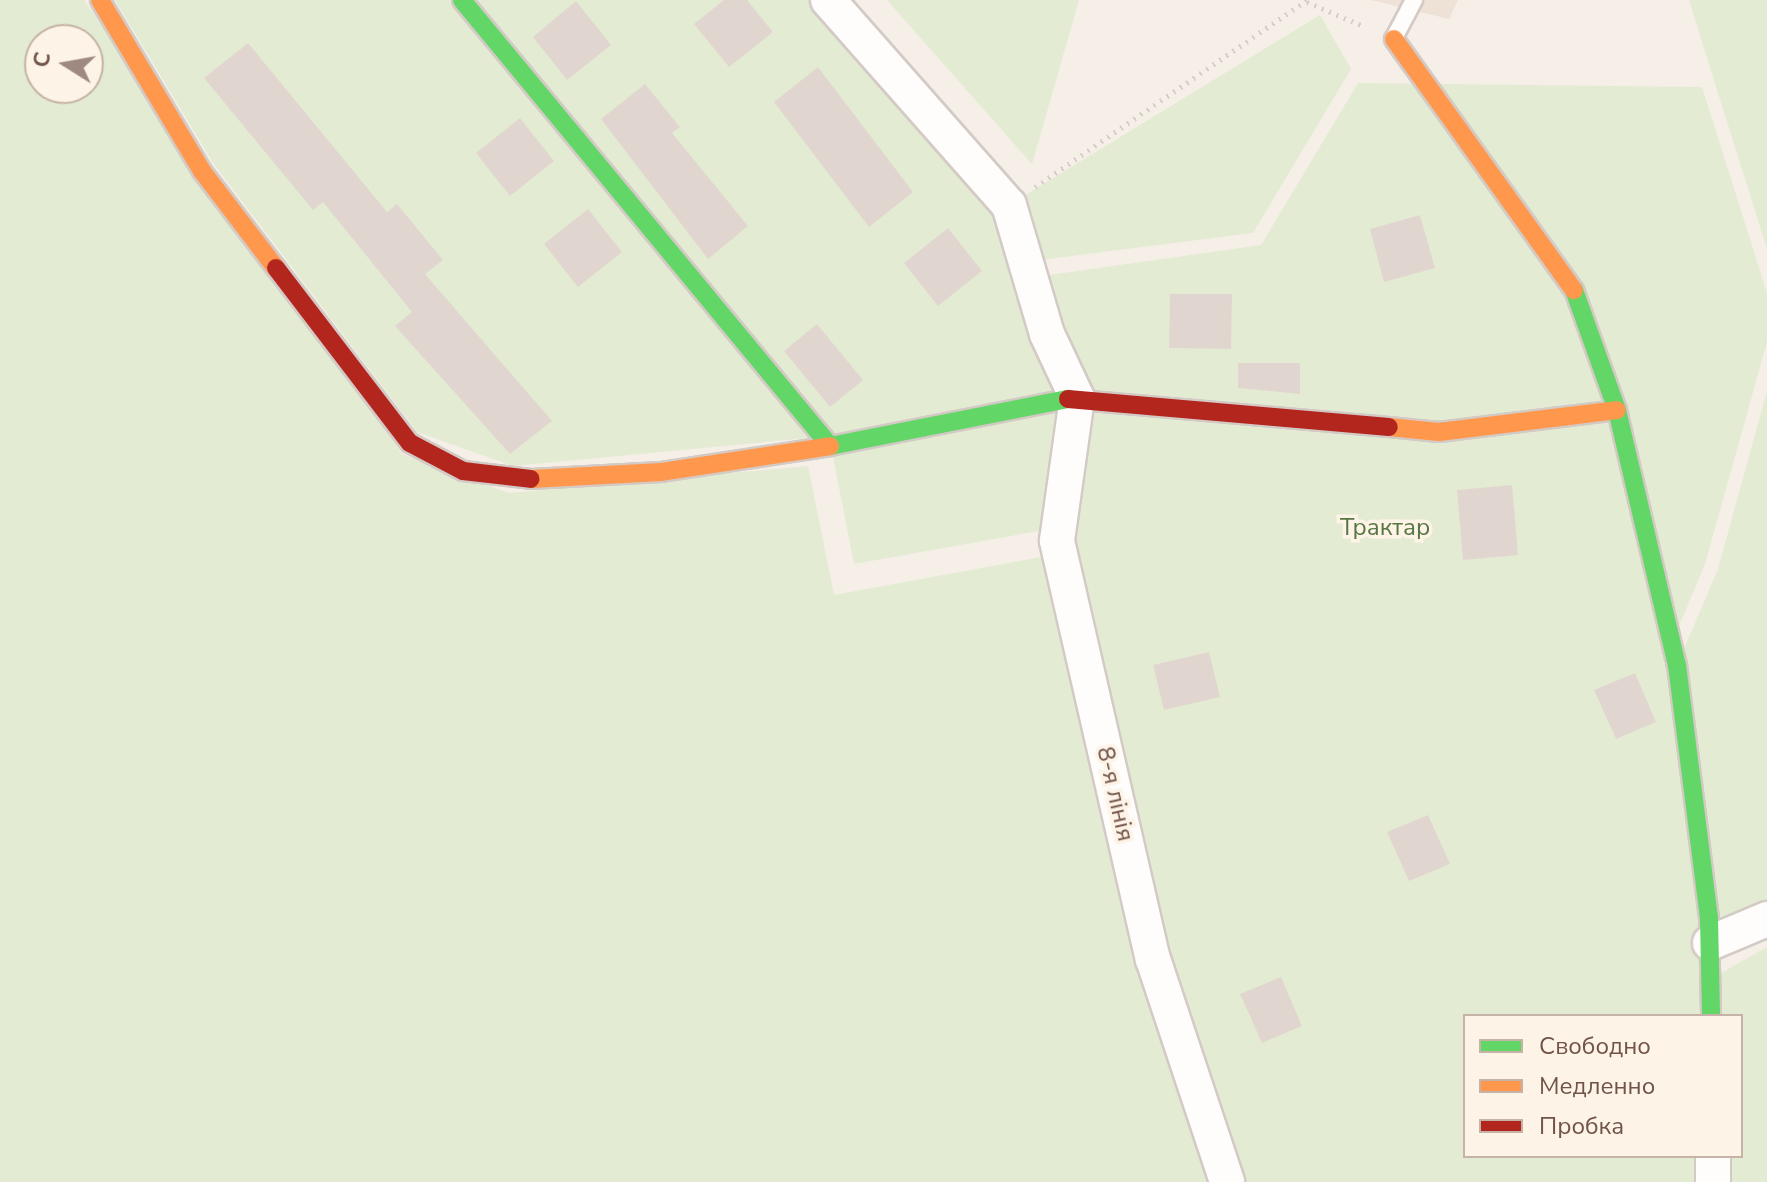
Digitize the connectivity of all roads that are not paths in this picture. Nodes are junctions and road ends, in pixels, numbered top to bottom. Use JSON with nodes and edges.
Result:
{"nodes":[{"id":1,"x":100,"y":0,"type":"edge"},
{"id":2,"x":462,"y":0,"type":"edge"},
{"id":3,"x":828,"y":0,"type":"edge"},
{"id":4,"x":1414,"y":0,"type":"edge"},
{"id":5,"x":1394,"y":39,"type":"joint"},
{"id":6,"x":1077,"y":398,"type":"junction"},
{"id":7,"x":1617,"y":410,"type":"junction"},
{"id":8,"x":830,"y":446,"type":"junction"},
{"id":9,"x":1767,"y":919,"type":"edge"},
{"id":10,"x":1710,"y":943,"type":"junction"},
{"id":11,"x":1711,"y":1014,"type":"edge"},
{"id":12,"x":1713,"y":1158,"type":"edge"},
{"id":13,"x":1227,"y":1182,"type":"edge"},
{"id":14,"x":1713,"y":1182,"type":"edge"}],
"edges":[{"from":1,"to":8,"type":"street"},
{"from":2,"to":8,"type":"street"},
{"from":3,"to":6,"type":"street"},
{"from":4,"to":5,"type":"lane"},
{"from":5,"to":7,"type":"street"},
{"from":6,"to":7,"type":"street"},
{"from":6,"to":8,"type":"street"},
{"from":6,"to":13,"type":"street","name":"8-я лінія"},
{"from":7,"to":10,"type":"street"},
{"from":9,"to":10,"type":"street"},
{"from":10,"to":11,"type":"street"},
{"from":12,"to":14,"type":"street"}]}
